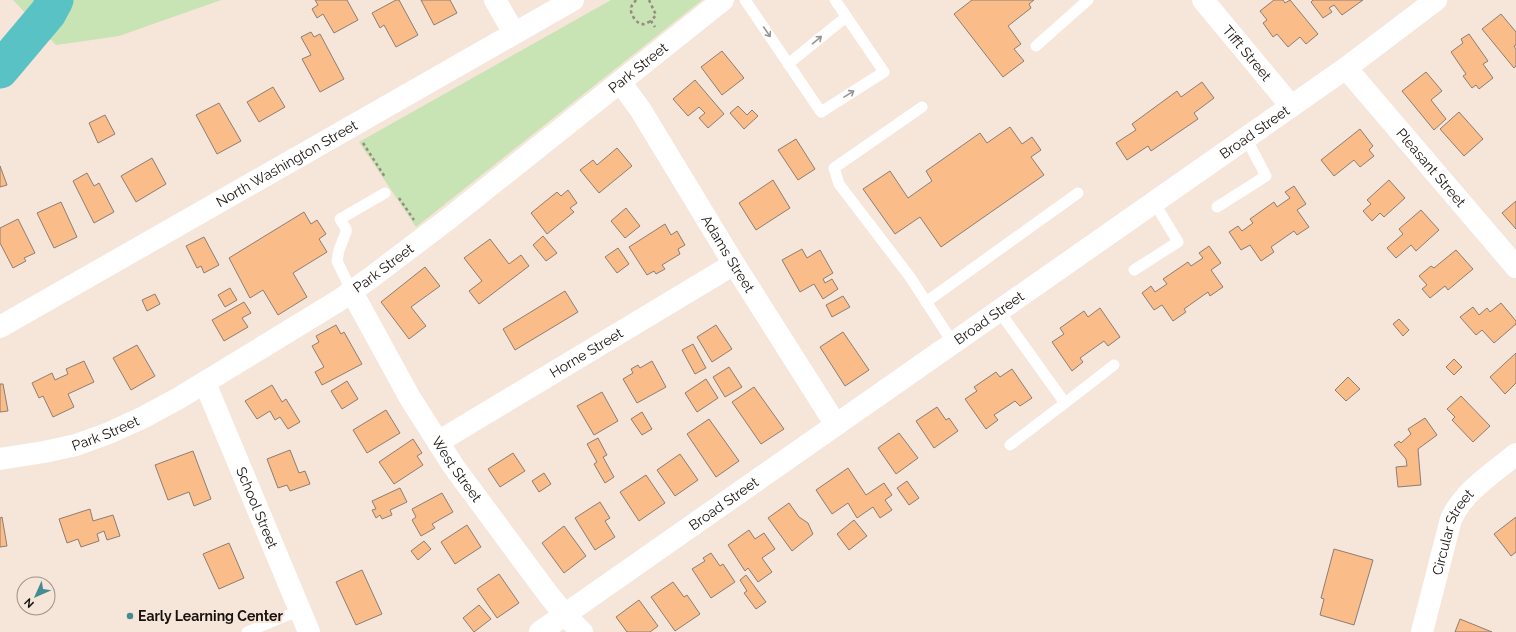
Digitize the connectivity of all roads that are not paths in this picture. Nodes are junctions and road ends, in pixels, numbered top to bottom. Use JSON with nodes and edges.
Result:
{"nodes":[{"id":1,"x":495,"y":0,"type":"edge"},
{"id":2,"x":573,"y":0,"type":"edge"},
{"id":3,"x":723,"y":0,"type":"edge"},
{"id":4,"x":745,"y":0,"type":"edge"},
{"id":5,"x":835,"y":0,"type":"edge"},
{"id":6,"x":1088,"y":0,"type":"edge"},
{"id":7,"x":1203,"y":0,"type":"edge"},
{"id":8,"x":1436,"y":0,"type":"edge"},
{"id":9,"x":846,"y":17,"type":"junction"},
{"id":10,"x":514,"y":33,"type":"junction"},
{"id":11,"x":1036,"y":46,"type":"dead end"},
{"id":12,"x":788,"y":64,"type":"junction"},
{"id":13,"x":1346,"y":68,"type":"junction"},
{"id":14,"x":620,"y":82,"type":"junction"},
{"id":15,"x":1291,"y":106,"type":"junction"},
{"id":16,"x":922,"y":107,"type":"dead end"},
{"id":17,"x":1246,"y":138,"type":"junction"},
{"id":18,"x":1078,"y":193,"type":"dead end"},
{"id":19,"x":385,"y":194,"type":"dead end"},
{"id":20,"x":1154,"y":202,"type":"junction"},
{"id":21,"x":1217,"y":207,"type":"dead end"},
{"id":22,"x":734,"y":264,"type":"junction"},
{"id":23,"x":1516,"y":267,"type":"edge"},
{"id":24,"x":1134,"y":270,"type":"dead end"},
{"id":25,"x":352,"y":292,"type":"junction"},
{"id":26,"x":926,"y":302,"type":"junction"},
{"id":27,"x":998,"y":311,"type":"junction"},
{"id":28,"x":0,"y":327,"type":"edge"},
{"id":29,"x":953,"y":343,"type":"junction"},
{"id":30,"x":1114,"y":365,"type":"dead end"},
{"id":31,"x":204,"y":383,"type":"junction"},
{"id":32,"x":1064,"y":403,"type":"junction"},
{"id":33,"x":836,"y":425,"type":"junction"},
{"id":34,"x":438,"y":442,"type":"junction"},
{"id":35,"x":1010,"y":445,"type":"dead end"},
{"id":36,"x":1516,"y":454,"type":"edge"},
{"id":37,"x":0,"y":459,"type":"edge"},
{"id":38,"x":300,"y":610,"type":"junction"},
{"id":39,"x":565,"y":615,"type":"junction"},
{"id":40,"x":247,"y":632,"type":"edge"},
{"id":41,"x":309,"y":632,"type":"edge"},
{"id":42,"x":540,"y":632,"type":"edge"},
{"id":43,"x":582,"y":632,"type":"edge"},
{"id":44,"x":1422,"y":632,"type":"edge"}],
"edges":[{"from":1,"to":10,"type":"street"},
{"from":2,"to":10,"type":"street","name":"North Washington Street"},
{"from":3,"to":14,"type":"street","name":"Park Street"},
{"from":4,"to":12,"type":"lane","one_way":true},
{"from":5,"to":9,"type":"lane"},
{"from":6,"to":11,"type":"lane"},
{"from":7,"to":15,"type":"street","name":"Tifft Street"},
{"from":8,"to":13,"type":"street","name":"Broad Street"},
{"from":12,"to":9,"type":"lane","one_way":true},
{"from":12,"to":9,"type":"lane","one_way":true},
{"from":10,"to":28,"type":"street","name":"North Washington Street"},
{"from":13,"to":15,"type":"street","name":"Broad Street"},
{"from":13,"to":23,"type":"street","name":"Pleasant Street"},
{"from":14,"to":22,"type":"street","name":"Adams Street"},
{"from":14,"to":25,"type":"street","name":"Park Street"},
{"from":15,"to":17,"type":"street","name":"Broad Street"},
{"from":16,"to":26,"type":"lane"},
{"from":17,"to":20,"type":"street","name":"Broad Street"},
{"from":17,"to":21,"type":"lane"},
{"from":18,"to":26,"type":"lane"},
{"from":19,"to":25,"type":"lane"},
{"from":20,"to":24,"type":"lane"},
{"from":20,"to":27,"type":"street","name":"Broad Street"},
{"from":22,"to":33,"type":"street","name":"Adams Street"},
{"from":22,"to":34,"type":"street","name":"Horne Street"},
{"from":25,"to":31,"type":"street","name":"Park Street"},
{"from":25,"to":34,"type":"street","name":"West Street"},
{"from":26,"to":29,"type":"lane"},
{"from":27,"to":29,"type":"street","name":"Broad Street"},
{"from":27,"to":32,"type":"lane"},
{"from":29,"to":33,"type":"street","name":"Broad Street"},
{"from":30,"to":32,"type":"lane"},
{"from":31,"to":37,"type":"street","name":"Park Street"},
{"from":31,"to":38,"type":"street","name":"School Street"},
{"from":32,"to":35,"type":"lane"},
{"from":33,"to":39,"type":"street","name":"Broad Street"},
{"from":34,"to":39,"type":"street","name":"West Street"},
{"from":36,"to":44,"type":"street","name":"Circular Street"},
{"from":38,"to":40,"type":"lane"},
{"from":38,"to":41,"type":"street","name":"School Street"},
{"from":39,"to":42,"type":"street","name":"Broad Street"},
{"from":39,"to":43,"type":"street","name":"West Street"}]}
